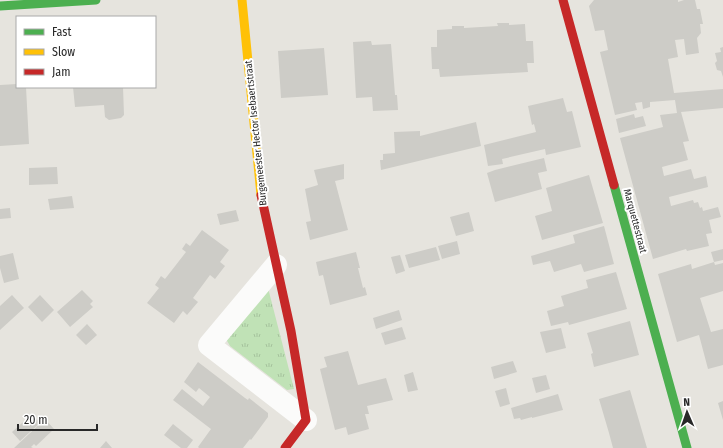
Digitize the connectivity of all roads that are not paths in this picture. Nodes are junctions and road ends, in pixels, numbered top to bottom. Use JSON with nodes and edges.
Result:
{"nodes":[{"id":1,"x":96,"y":0,"type":"edge"},
{"id":2,"x":242,"y":0,"type":"edge"},
{"id":3,"x":563,"y":0,"type":"edge"},
{"id":4,"x":0,"y":6,"type":"edge"},
{"id":5,"x":276,"y":265,"type":"junction"},
{"id":6,"x":306,"y":420,"type":"junction"},
{"id":7,"x":285,"y":448,"type":"edge"},
{"id":8,"x":687,"y":448,"type":"edge"}],
"edges":[{"from":1,"to":4,"type":"street"},
{"from":2,"to":5,"type":"street","name":"Burgemeester Hector Isebaertstraat"},
{"from":3,"to":8,"type":"street","name":"Marquettestraat"},
{"from":5,"to":6,"type":"street","name":"Burgemeester Hector Isebaertstraat"},
{"from":5,"to":6,"type":"street"},
{"from":6,"to":7,"type":"street"}]}
